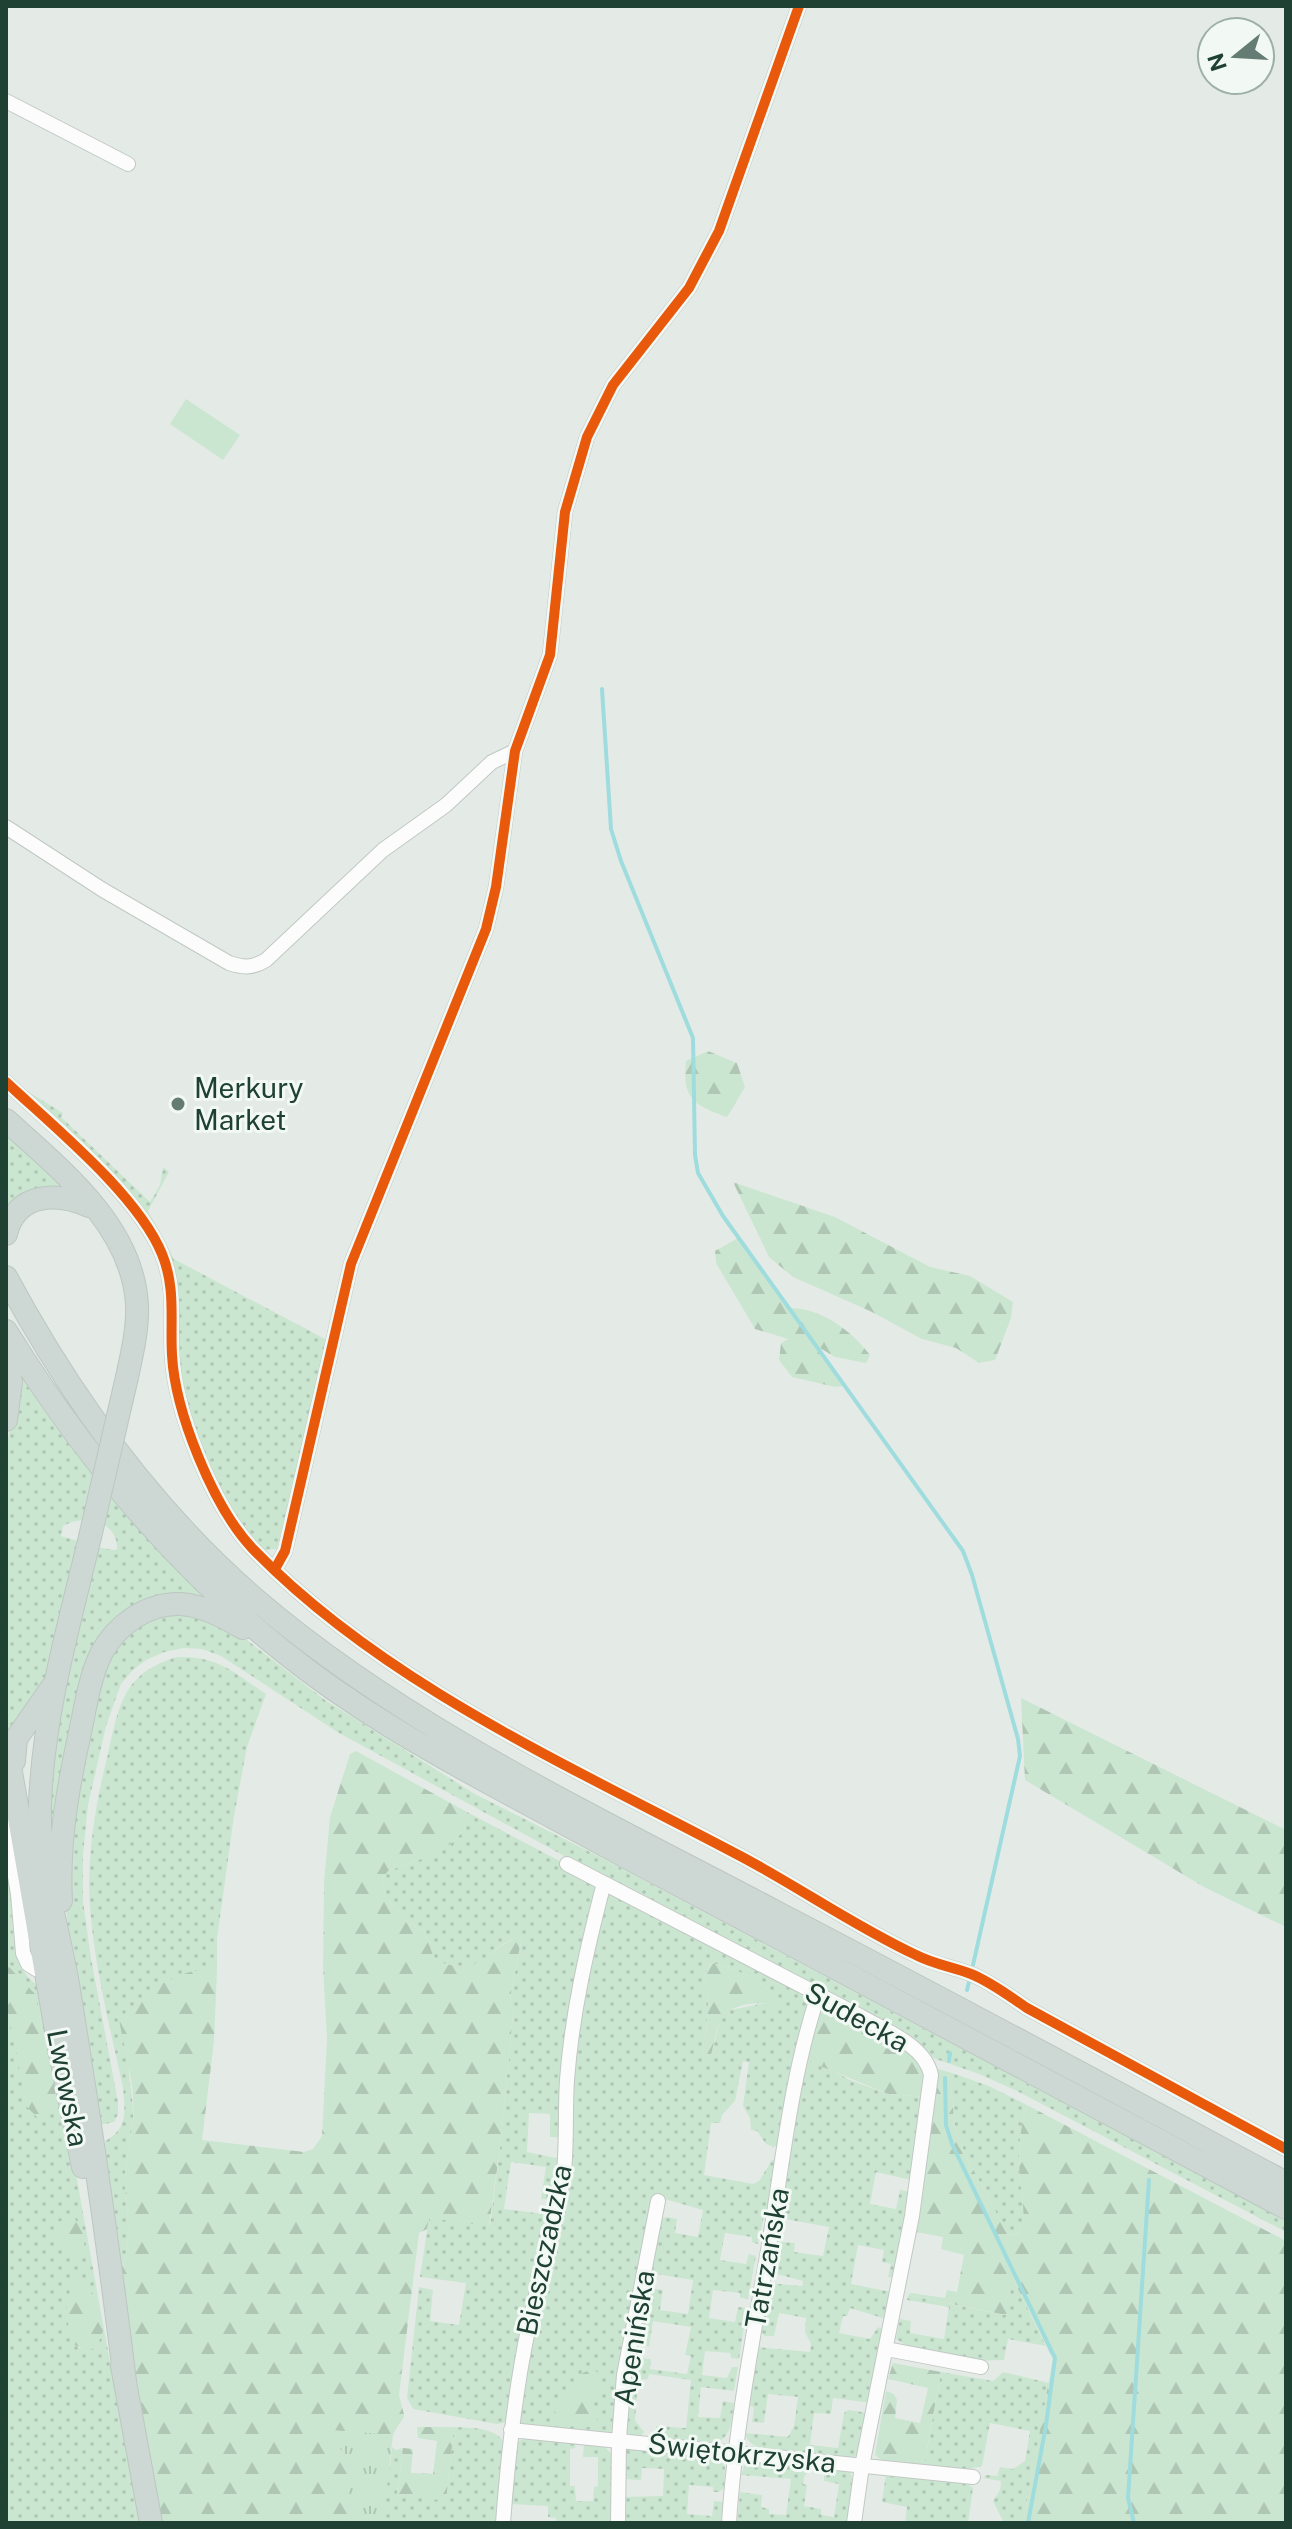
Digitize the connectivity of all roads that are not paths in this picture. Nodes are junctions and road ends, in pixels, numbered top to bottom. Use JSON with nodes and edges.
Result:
{"nodes":[{"id":1,"x":799,"y":6,"type":"edge"},
{"id":2,"x":6,"y":101,"type":"edge"},
{"id":3,"x":128,"y":164,"type":"dead end"},
{"id":4,"x":515,"y":751,"type":"junction"},
{"id":5,"x":6,"y":827,"type":"edge"},
{"id":6,"x":6,"y":1082,"type":"edge"},
{"id":7,"x":6,"y":1120,"type":"edge"},
{"id":8,"x":96,"y":1209,"type":"junction"},
{"id":9,"x":6,"y":1234,"type":"edge"},
{"id":10,"x":6,"y":1258,"type":"edge"},
{"id":11,"x":6,"y":1277,"type":"edge"},
{"id":12,"x":24,"y":1310,"type":"junction"},
{"id":13,"x":6,"y":1331,"type":"edge"},
{"id":14,"x":6,"y":1354,"type":"edge"},
{"id":15,"x":6,"y":1420,"type":"edge"},
{"id":16,"x":275,"y":1569,"type":"junction"},
{"id":17,"x":284,"y":1653,"type":"junction"},
{"id":18,"x":56,"y":1680,"type":"junction"},
{"id":19,"x":6,"y":1743,"type":"edge"},
{"id":20,"x":16,"y":1794,"type":"junction"},
{"id":21,"x":6,"y":1824,"type":"edge"},
{"id":22,"x":567,"y":1864,"type":"dead end"},
{"id":23,"x":604,"y":1883,"type":"junction"},
{"id":24,"x":56,"y":1971,"type":"junction"},
{"id":25,"x":818,"y":1995,"type":"junction"},
{"id":26,"x":1286,"y":2149,"type":"edge"},
{"id":27,"x":1286,"y":2183,"type":"edge"},
{"id":28,"x":658,"y":2201,"type":"dead end"},
{"id":29,"x":1286,"y":2208,"type":"edge"},
{"id":30,"x":887,"y":2349,"type":"junction"},
{"id":31,"x":981,"y":2367,"type":"dead end"},
{"id":32,"x":511,"y":2430,"type":"junction"},
{"id":33,"x":619,"y":2439,"type":"junction"},
{"id":34,"x":736,"y":2452,"type":"junction"},
{"id":35,"x":862,"y":2466,"type":"junction"},
{"id":36,"x":973,"y":2477,"type":"dead end"},
{"id":37,"x":151,"y":2523,"type":"edge"},
{"id":38,"x":503,"y":2523,"type":"edge"},
{"id":39,"x":618,"y":2523,"type":"edge"},
{"id":40,"x":729,"y":2523,"type":"edge"},
{"id":41,"x":854,"y":2523,"type":"edge"}],
"edges":[{"from":1,"to":4,"type":"street"},
{"from":2,"to":3,"type":"street"},
{"from":4,"to":5,"type":"street"},
{"from":4,"to":16,"type":"street"},
{"from":6,"to":16,"type":"street"},
{"from":7,"to":8,"type":"main road"},
{"from":8,"to":9,"type":"main road"},
{"from":8,"to":18,"type":"main road","bridge":true},
{"from":10,"to":12,"type":"main road"},
{"from":11,"to":12,"type":"main road"},
{"from":12,"to":27,"type":"main road"},
{"from":13,"to":17,"type":"main road"},
{"from":14,"to":15,"type":"main road"},
{"from":16,"to":26,"type":"street"},
{"from":17,"to":24,"type":"main road"},
{"from":17,"to":29,"type":"main road"},
{"from":18,"to":20,"type":"main road"},
{"from":18,"to":24,"type":"main road"},
{"from":19,"to":20,"type":"main road"},
{"from":20,"to":24,"type":"main road","name":"Lwowska"},
{"from":21,"to":24,"type":"street"},
{"from":22,"to":23,"type":"street","name":"Sudecka"},
{"from":23,"to":25,"type":"street","name":"Sudecka"},
{"from":23,"to":32,"type":"street","name":"Bieszczadzka"},
{"from":24,"to":37,"type":"main road","name":"Lwowska"},
{"from":25,"to":30,"type":"street","name":"Sudecka"},
{"from":25,"to":34,"type":"street","name":"Tatrzańska"},
{"from":28,"to":33,"type":"street","name":"Apenińska"},
{"from":30,"to":31,"type":"street"},
{"from":30,"to":35,"type":"street","name":"Sudecka"},
{"from":32,"to":33,"type":"street","name":"Świętokrzyska"},
{"from":32,"to":38,"type":"street","name":"Bieszczadzka"},
{"from":33,"to":34,"type":"street","name":"Świętokrzyska"},
{"from":33,"to":39,"type":"street","name":"Apenińska"},
{"from":34,"to":35,"type":"street","name":"Świętokrzyska"},
{"from":34,"to":40,"type":"street","name":"Tatrzańska"},
{"from":35,"to":36,"type":"street","name":"Świętokrzyska"},
{"from":35,"to":41,"type":"street","name":"Sudecka"}]}
